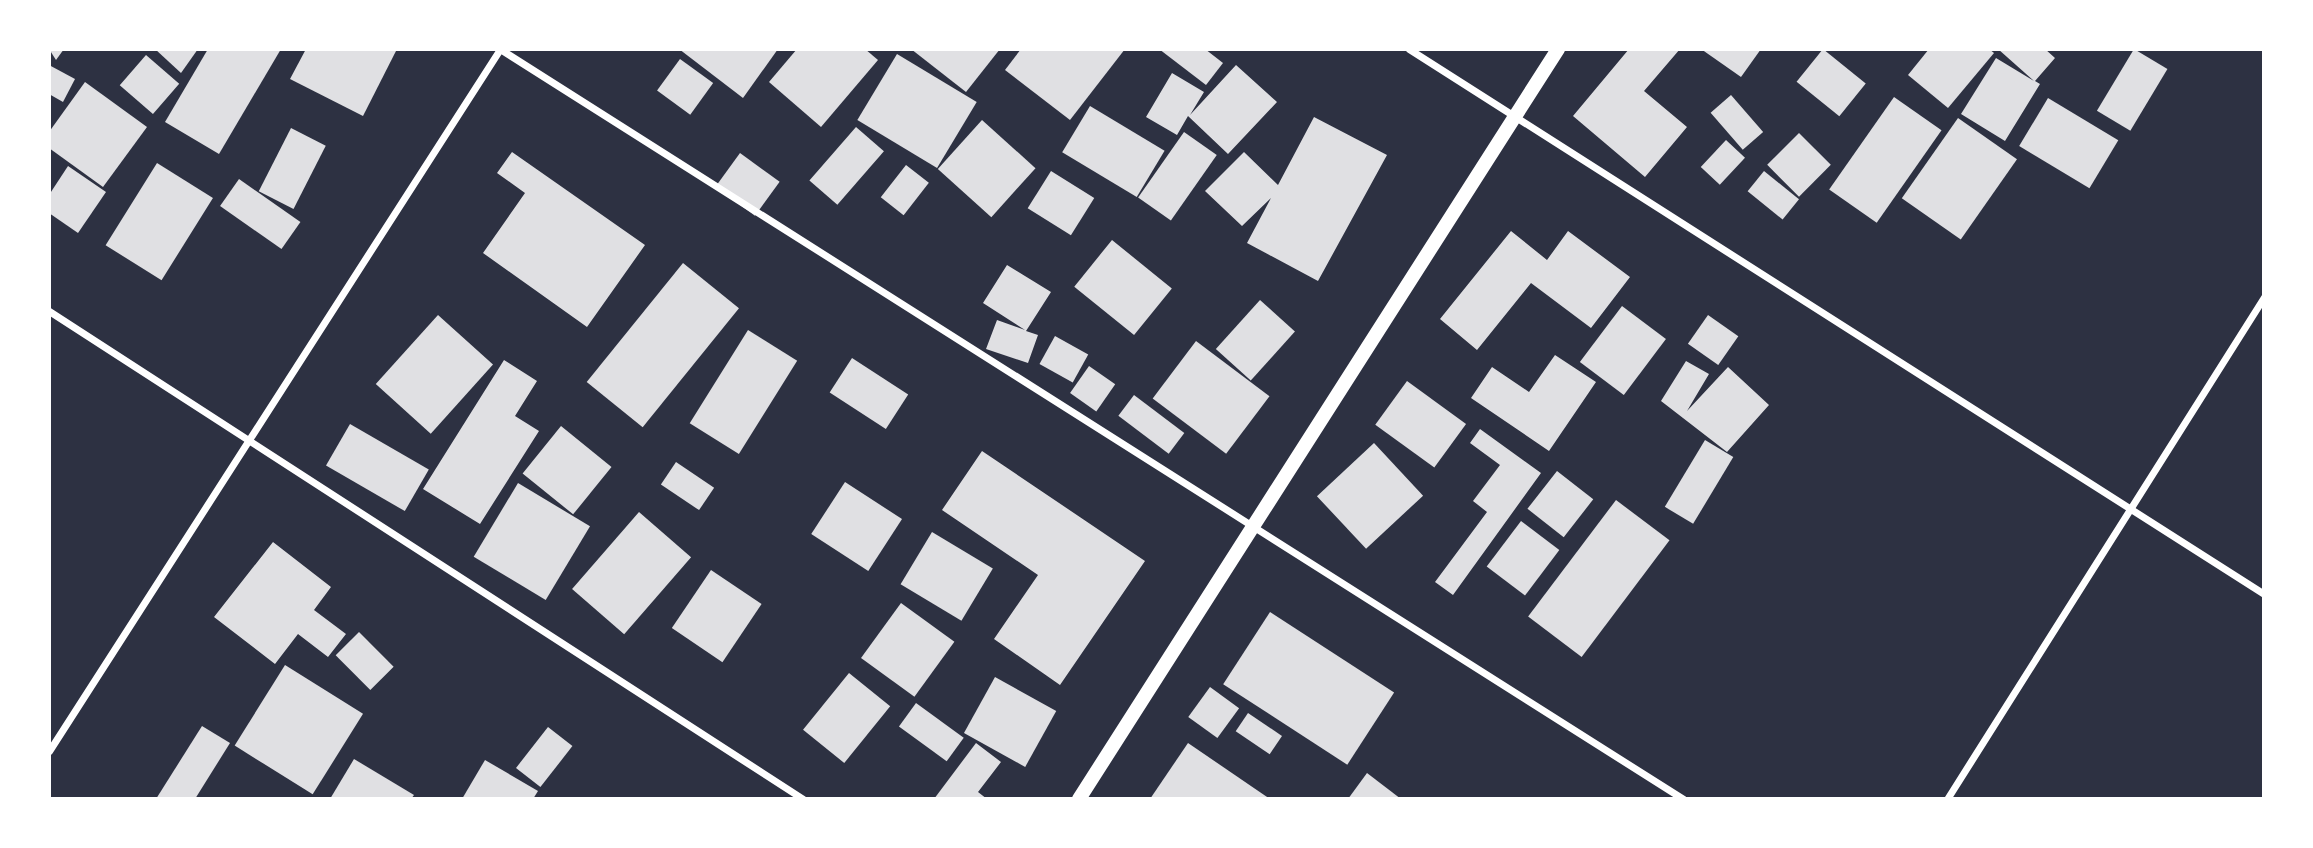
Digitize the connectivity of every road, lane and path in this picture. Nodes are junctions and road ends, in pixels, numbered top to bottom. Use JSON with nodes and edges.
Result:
{"nodes":[{"id":1,"x":500,"y":49,"type":"edge"},
{"id":2,"x":1409,"y":49,"type":"edge"},
{"id":3,"x":1559,"y":49,"type":"edge"},
{"id":4,"x":1516,"y":116,"type":"junction"},
{"id":5,"x":2264,"y":297,"type":"edge"},
{"id":6,"x":49,"y":311,"type":"edge"},
{"id":7,"x":248,"y":436,"type":"junction"},
{"id":8,"x":2124,"y":510,"type":"junction"},
{"id":9,"x":1255,"y":530,"type":"junction"},
{"id":10,"x":2264,"y":594,"type":"edge"},
{"id":11,"x":49,"y":751,"type":"edge"},
{"id":12,"x":803,"y":799,"type":"edge"},
{"id":13,"x":1079,"y":799,"type":"edge"},
{"id":14,"x":1683,"y":799,"type":"edge"},
{"id":15,"x":1947,"y":799,"type":"edge"}],
"edges":[{"from":1,"to":7,"type":"street"},
{"from":1,"to":9,"type":"street"},
{"from":2,"to":4,"type":"street"},
{"from":3,"to":4,"type":"main road"},
{"from":4,"to":8,"type":"street"},
{"from":4,"to":9,"type":"main road"},
{"from":5,"to":8,"type":"street"},
{"from":6,"to":7,"type":"street"},
{"from":7,"to":11,"type":"street"},
{"from":7,"to":12,"type":"street"},
{"from":8,"to":10,"type":"street"},
{"from":8,"to":15,"type":"street"},
{"from":9,"to":13,"type":"main road"},
{"from":9,"to":14,"type":"street"}]}
